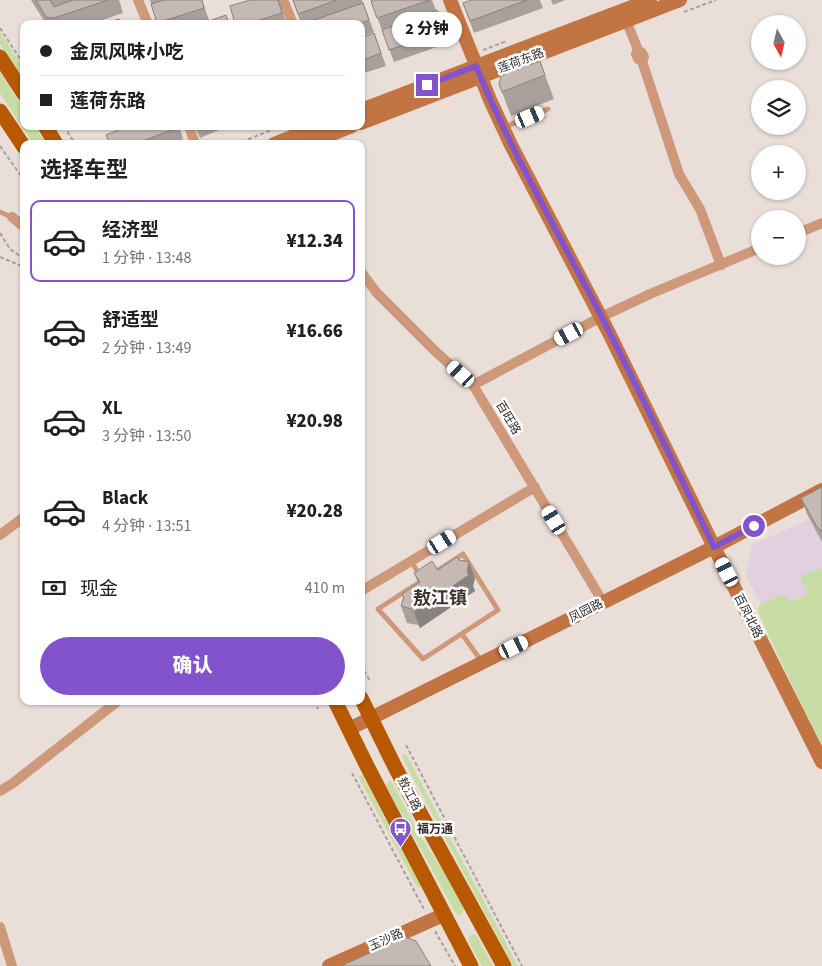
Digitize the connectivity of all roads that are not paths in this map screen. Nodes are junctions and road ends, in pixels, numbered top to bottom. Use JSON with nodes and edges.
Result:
{"nodes":[{"id":1,"x":138,"y":0,"type":"edge"},
{"id":2,"x":284,"y":0,"type":"edge"},
{"id":3,"x":450,"y":0,"type":"edge"},
{"id":4,"x":680,"y":0,"type":"edge"},
{"id":5,"x":644,"y":1,"type":"edge"},
{"id":6,"x":146,"y":20,"type":"edge"},
{"id":7,"x":292,"y":20,"type":"edge"},
{"id":8,"x":626,"y":20,"type":"junction"},
{"id":9,"x":0,"y":57,"type":"edge"},
{"id":10,"x":478,"y":72,"type":"junction"},
{"id":11,"x":20,"y":88,"type":"edge"},
{"id":12,"x":365,"y":109,"type":"edge"},
{"id":13,"x":548,"y":109,"type":"dead end"},
{"id":14,"x":0,"y":111,"type":"edge"},
{"id":15,"x":365,"y":121,"type":"edge"},
{"id":16,"x":503,"y":128,"type":"junction"},
{"id":17,"x":310,"y":130,"type":"edge"},
{"id":18,"x":342,"y":130,"type":"edge"},
{"id":19,"x":284,"y":140,"type":"edge"},
{"id":20,"x":317,"y":140,"type":"edge"},
{"id":21,"x":20,"y":141,"type":"edge"},
{"id":22,"x":0,"y":212,"type":"edge"},
{"id":23,"x":12,"y":217,"type":"joint"},
{"id":24,"x":822,"y":223,"type":"edge"},
{"id":25,"x":20,"y":224,"type":"edge"},
{"id":26,"x":806,"y":230,"type":"edge"},
{"id":27,"x":751,"y":252,"type":"edge"},
{"id":28,"x":721,"y":264,"type":"junction"},
{"id":29,"x":365,"y":278,"type":"edge"},
{"id":30,"x":601,"y":317,"type":"junction"},
{"id":31,"x":473,"y":385,"type":"junction"},
{"id":32,"x":535,"y":487,"type":"junction"},
{"id":33,"x":822,"y":490,"type":"edge"},
{"id":34,"x":20,"y":520,"type":"edge"},
{"id":35,"x":0,"y":534,"type":"edge"},
{"id":36,"x":714,"y":547,"type":"junction"},
{"id":37,"x":411,"y":561,"type":"junction"},
{"id":38,"x":423,"y":580,"type":"junction"},
{"id":39,"x":365,"y":589,"type":"edge"},
{"id":40,"x":603,"y":602,"type":"junction"},
{"id":41,"x":462,"y":634,"type":"junction"},
{"id":42,"x":482,"y":662,"type":"junction"},
{"id":43,"x":113,"y":705,"type":"edge"},
{"id":44,"x":337,"y":705,"type":"edge"},
{"id":45,"x":364,"y":705,"type":"edge"},
{"id":46,"x":371,"y":718,"type":"junction"},
{"id":47,"x":349,"y":730,"type":"junction"},
{"id":48,"x":822,"y":762,"type":"edge"},
{"id":49,"x":396,"y":769,"type":"junction"},
{"id":50,"x":374,"y":781,"type":"junction"},
{"id":51,"x":0,"y":791,"type":"edge"},
{"id":52,"x":436,"y":918,"type":"junction"},
{"id":53,"x":0,"y":927,"type":"edge"},
{"id":54,"x":12,"y":966,"type":"edge"},
{"id":55,"x":329,"y":966,"type":"edge"},
{"id":56,"x":471,"y":966,"type":"edge"},
{"id":57,"x":504,"y":966,"type":"edge"}],
"edges":[{"from":1,"to":6,"type":"street"},
{"from":2,"to":7,"type":"street"},
{"from":3,"to":10,"type":"street","name":"百凤北路"},
{"from":4,"to":8,"type":"street","name":"莲荷东路"},
{"from":5,"to":10,"type":"street","name":"莲荷东路"},
{"from":8,"to":10,"type":"street","name":"莲荷东路"},
{"from":8,"to":28,"type":"street"},
{"from":9,"to":11,"type":"main road"},
{"from":10,"to":12,"type":"street","name":"莲荷东路"},
{"from":10,"to":15,"type":"street","name":"莲荷东路"},
{"from":10,"to":16,"type":"street","name":"百凤北路"},
{"from":13,"to":16,"type":"lane"},
{"from":14,"to":21,"type":"main road"},
{"from":16,"to":30,"type":"street","name":"百凤北路"},
{"from":17,"to":19,"type":"street"},
{"from":18,"to":20,"type":"street"},
{"from":22,"to":23,"type":"lane"},
{"from":23,"to":25,"type":"street"},
{"from":24,"to":26,"type":"street"},
{"from":27,"to":28,"type":"street"},
{"from":28,"to":30,"type":"street"},
{"from":29,"to":31,"type":"street","name":"百旺路"},
{"from":30,"to":31,"type":"street"},
{"from":30,"to":36,"type":"street","name":"百凤北路"},
{"from":31,"to":32,"type":"street","name":"百旺路"},
{"from":32,"to":37,"type":"street"},
{"from":32,"to":40,"type":"street","name":"百旺路"},
{"from":33,"to":36,"type":"street","name":"凤园路"},
{"from":34,"to":35,"type":"street"},
{"from":36,"to":40,"type":"street","name":"凤园路"},
{"from":36,"to":48,"type":"street","name":"百凤北路"},
{"from":37,"to":38,"type":"lane"},
{"from":37,"to":39,"type":"street"},
{"from":38,"to":41,"type":"lane"},
{"from":38,"to":41,"type":"lane"},
{"from":40,"to":42,"type":"street","name":"凤园路"},
{"from":41,"to":42,"type":"lane"},
{"from":42,"to":46,"type":"street","name":"凤园路"},
{"from":43,"to":51,"type":"street"},
{"from":44,"to":47,"type":"main road","name":"敖江路"},
{"from":45,"to":46,"type":"main road","name":"敖江路"},
{"from":46,"to":47,"type":"street","name":"凤园路"},
{"from":46,"to":49,"type":"main road","name":"敖江路"},
{"from":47,"to":50,"type":"main road","name":"敖江路"},
{"from":49,"to":50,"type":"main road"},
{"from":49,"to":57,"type":"main road","name":"敖江路"},
{"from":50,"to":52,"type":"main road","name":"敖江路"},
{"from":52,"to":55,"type":"street","name":"玉沙路"},
{"from":52,"to":56,"type":"main road","name":"敖江路"},
{"from":53,"to":54,"type":"street"}]}
